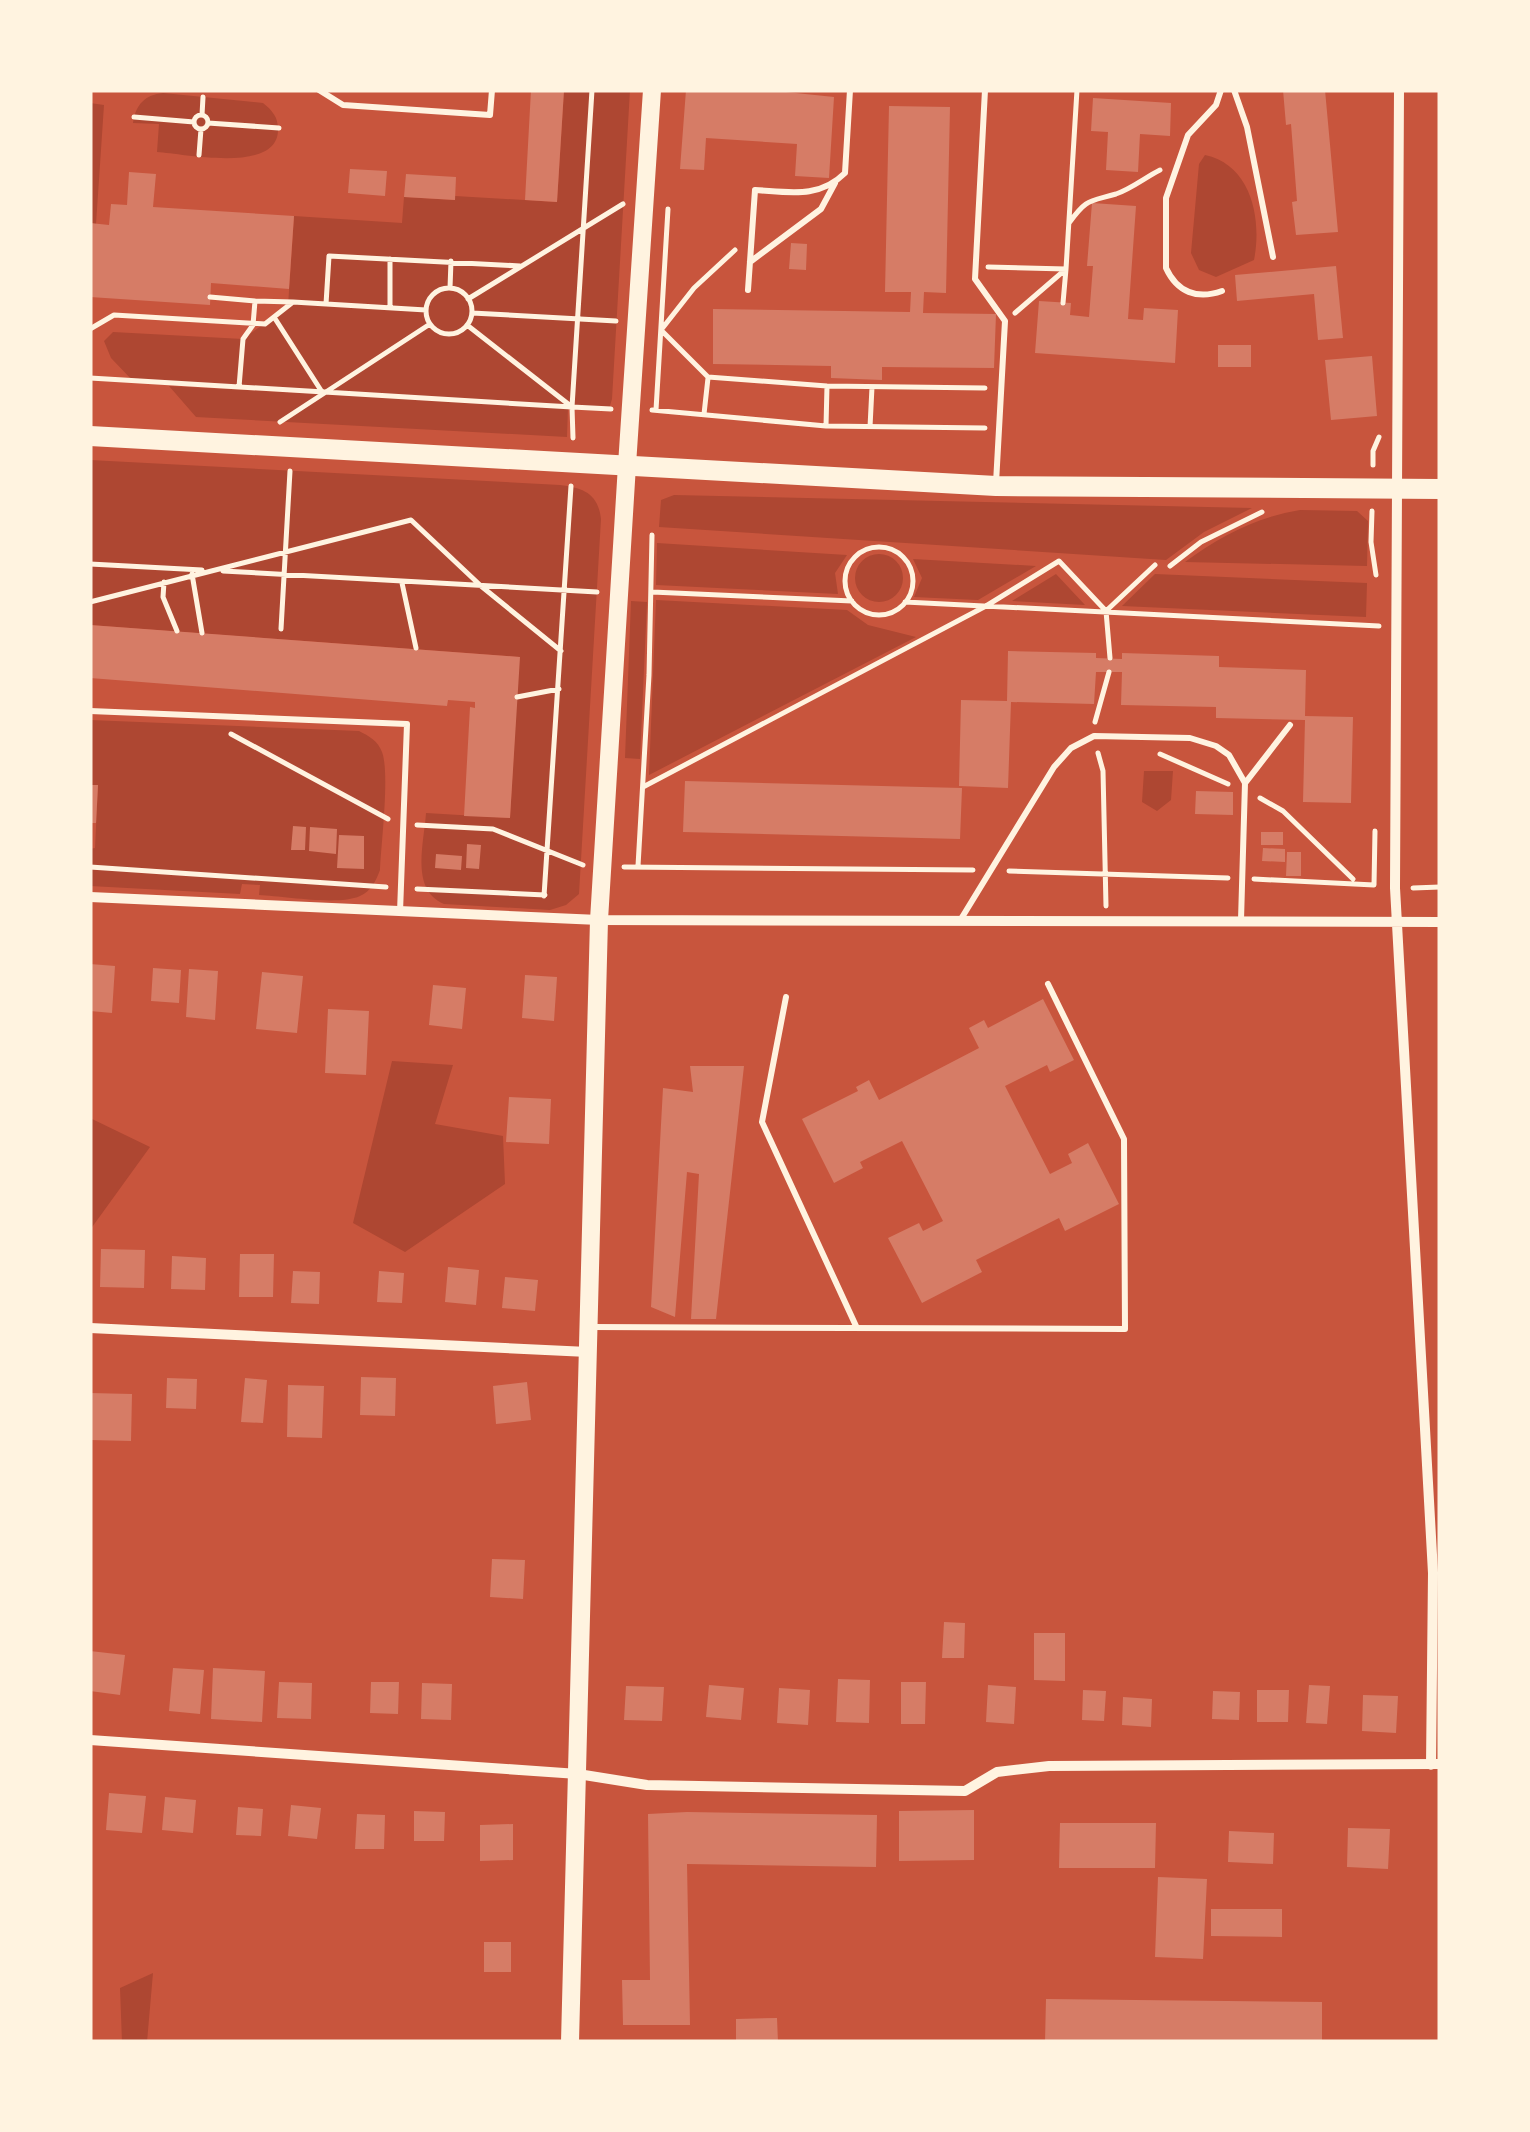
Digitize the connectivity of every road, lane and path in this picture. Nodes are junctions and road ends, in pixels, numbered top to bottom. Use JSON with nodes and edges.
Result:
{"nodes":[{"id":1,"x":319,"y":90,"type":"edge"},
{"id":2,"x":492,"y":90,"type":"edge"},
{"id":3,"x":592,"y":90,"type":"edge"},
{"id":4,"x":652,"y":90,"type":"edge"},
{"id":5,"x":850,"y":90,"type":"edge"},
{"id":6,"x":985,"y":90,"type":"edge"},
{"id":7,"x":1077,"y":90,"type":"edge"},
{"id":8,"x":1221,"y":90,"type":"edge"},
{"id":9,"x":1234,"y":90,"type":"edge"},
{"id":10,"x":1399,"y":90,"type":"edge"},
{"id":11,"x":203,"y":96,"type":"dead end"},
{"id":12,"x":202,"y":115,"type":"junction"},
{"id":13,"x":134,"y":117,"type":"dead end"},
{"id":14,"x":194,"y":122,"type":"junction"},
{"id":15,"x":208,"y":123,"type":"junction"},
{"id":16,"x":279,"y":128,"type":"dead end"},
{"id":17,"x":200,"y":129,"type":"junction"},
{"id":18,"x":198,"y":155,"type":"dead end"},
{"id":19,"x":1180,"y":158,"type":"junction"},
{"id":20,"x":836,"y":182,"type":"junction"},
{"id":21,"x":669,"y":200,"type":"dead end"},
{"id":22,"x":623,"y":204,"type":"dead end"},
{"id":23,"x":1068,"y":224,"type":"junction"},
{"id":24,"x":583,"y":227,"type":"junction"},
{"id":25,"x":752,"y":234,"type":"junction"},
{"id":26,"x":1273,"y":257,"type":"dead end"},
{"id":27,"x":390,"y":259,"type":"junction"},
{"id":28,"x":450,"y":261,"type":"junction"},
{"id":29,"x":750,"y":262,"type":"junction"},
{"id":30,"x":520,"y":266,"type":"junction"},
{"id":31,"x":975,"y":267,"type":"junction"},
{"id":32,"x":1066,"y":269,"type":"junction"},
{"id":33,"x":450,"y":288,"type":"junction"},
{"id":34,"x":748,"y":290,"type":"dead end"},
{"id":35,"x":1222,"y":291,"type":"dead end"},
{"id":36,"x":210,"y":297,"type":"dead end"},
{"id":37,"x":468,"y":299,"type":"junction"},
{"id":38,"x":255,"y":301,"type":"junction"},
{"id":39,"x":293,"y":302,"type":"junction"},
{"id":40,"x":1063,"y":302,"type":"dead end"},
{"id":41,"x":326,"y":304,"type":"junction"},
{"id":42,"x":390,"y":308,"type":"junction"},
{"id":43,"x":426,"y":310,"type":"junction"},
{"id":44,"x":472,"y":313,"type":"junction"},
{"id":45,"x":274,"y":316,"type":"junction"},
{"id":46,"x":577,"y":318,"type":"junction"},
{"id":47,"x":616,"y":320,"type":"dead end"},
{"id":48,"x":1005,"y":321,"type":"junction"},
{"id":49,"x":430,"y":324,"type":"junction"},
{"id":50,"x":253,"y":325,"type":"junction"},
{"id":51,"x":468,"y":325,"type":"junction"},
{"id":52,"x":90,"y":330,"type":"edge"},
{"id":53,"x":660,"y":330,"type":"junction"},
{"id":54,"x":708,"y":377,"type":"junction"},
{"id":55,"x":90,"y":378,"type":"edge"},
{"id":56,"x":827,"y":386,"type":"junction"},
{"id":57,"x":239,"y":387,"type":"junction"},
{"id":58,"x":872,"y":387,"type":"junction"},
{"id":59,"x":1001,"y":388,"type":"junction"},
{"id":60,"x":322,"y":392,"type":"junction"},
{"id":61,"x":572,"y":407,"type":"junction"},
{"id":62,"x":631,"y":410,"type":"junction"},
{"id":63,"x":656,"y":410,"type":"junction"},
{"id":64,"x":704,"y":414,"type":"junction"},
{"id":65,"x":280,"y":422,"type":"dead end"},
{"id":66,"x":826,"y":426,"type":"junction"},
{"id":67,"x":1384,"y":426,"type":"dead end"},
{"id":68,"x":870,"y":427,"type":"junction"},
{"id":69,"x":999,"y":429,"type":"junction"},
{"id":70,"x":90,"y":436,"type":"edge"},
{"id":71,"x":573,"y":438,"type":"dead end"},
{"id":72,"x":627,"y":465,"type":"junction"},
{"id":73,"x":290,"y":471,"type":"dead end"},
{"id":74,"x":571,"y":486,"type":"dead end"},
{"id":75,"x":996,"y":486,"type":"junction"},
{"id":76,"x":1372,"y":488,"type":"junction"},
{"id":77,"x":1440,"y":489,"type":"edge"},
{"id":78,"x":1397,"y":490,"type":"junction"},
{"id":79,"x":1270,"y":508,"type":"dead end"},
{"id":80,"x":652,"y":535,"type":"dead end"},
{"id":81,"x":286,"y":551,"type":"junction"},
{"id":82,"x":90,"y":564,"type":"edge"},
{"id":83,"x":1155,"y":566,"type":"dead end"},
{"id":84,"x":1170,"y":566,"type":"dead end"},
{"id":85,"x":218,"y":571,"type":"junction"},
{"id":86,"x":192,"y":574,"type":"junction"},
{"id":87,"x":284,"y":575,"type":"junction"},
{"id":88,"x":164,"y":581,"type":"junction"},
{"id":89,"x":402,"y":581,"type":"junction"},
{"id":90,"x":149,"y":585,"type":"junction"},
{"id":91,"x":480,"y":586,"type":"junction"},
{"id":92,"x":566,"y":590,"type":"junction"},
{"id":93,"x":1377,"y":590,"type":"dead end"},
{"id":94,"x":597,"y":592,"type":"dead end"},
{"id":95,"x":652,"y":592,"type":"junction"},
{"id":96,"x":163,"y":597,"type":"junction"},
{"id":97,"x":852,"y":601,"type":"junction"},
{"id":98,"x":90,"y":602,"type":"edge"},
{"id":99,"x":905,"y":602,"type":"junction"},
{"id":100,"x":986,"y":606,"type":"junction"},
{"id":101,"x":1378,"y":608,"type":"dead end"},
{"id":102,"x":1106,"y":612,"type":"junction"},
{"id":103,"x":281,"y":630,"type":"dead end"},
{"id":104,"x":177,"y":631,"type":"dead end"},
{"id":105,"x":202,"y":633,"type":"dead end"},
{"id":106,"x":416,"y":648,"type":"dead end"},
{"id":107,"x":562,"y":651,"type":"junction"},
{"id":108,"x":1110,"y":658,"type":"dead end"},
{"id":109,"x":1109,"y":672,"type":"dead end"},
{"id":110,"x":559,"y":689,"type":"junction"},
{"id":111,"x":517,"y":697,"type":"dead end"},
{"id":112,"x":90,"y":711,"type":"edge"},
{"id":113,"x":197,"y":716,"type":"junction"},
{"id":114,"x":1290,"y":725,"type":"dead end"},
{"id":115,"x":1094,"y":736,"type":"junction"},
{"id":116,"x":1137,"y":737,"type":"junction"},
{"id":117,"x":1245,"y":786,"type":"junction"},
{"id":118,"x":643,"y":787,"type":"junction"},
{"id":119,"x":1375,"y":825,"type":"dead end"},
{"id":120,"x":403,"y":827,"type":"junction"},
{"id":121,"x":547,"y":850,"type":"junction"},
{"id":122,"x":638,"y":866,"type":"junction"},
{"id":123,"x":90,"y":867,"type":"edge"},
{"id":124,"x":603,"y":867,"type":"junction"},
{"id":125,"x":990,"y":871,"type":"junction"},
{"id":126,"x":1106,"y":874,"type":"junction"},
{"id":127,"x":1242,"y":879,"type":"junction"},
{"id":128,"x":1355,"y":882,"type":"junction"},
{"id":129,"x":400,"y":888,"type":"junction"},
{"id":130,"x":544,"y":895,"type":"junction"},
{"id":131,"x":90,"y":898,"type":"edge"},
{"id":132,"x":544,"y":909,"type":"dead end"},
{"id":133,"x":400,"y":912,"type":"junction"},
{"id":134,"x":961,"y":919,"type":"junction"},
{"id":135,"x":599,"y":920,"type":"junction"},
{"id":136,"x":1107,"y":921,"type":"junction"},
{"id":137,"x":1440,"y":922,"type":"edge"},
{"id":138,"x":1241,"y":923,"type":"junction"},
{"id":139,"x":1397,"y":923,"type":"junction"},
{"id":140,"x":1048,"y":984,"type":"dead end"},
{"id":141,"x":786,"y":997,"type":"dead end"},
{"id":142,"x":856,"y":1326,"type":"junction"},
{"id":143,"x":590,"y":1327,"type":"junction"},
{"id":144,"x":90,"y":1328,"type":"edge"},
{"id":145,"x":588,"y":1352,"type":"junction"},
{"id":146,"x":1440,"y":1353,"type":"edge"},
{"id":147,"x":1423,"y":1354,"type":"junction"},
{"id":148,"x":90,"y":1740,"type":"edge"},
{"id":149,"x":1436,"y":1765,"type":"edge"},
{"id":150,"x":578,"y":1774,"type":"junction"},
{"id":151,"x":570,"y":2042,"type":"edge"}],
"edges":[{"from":1,"to":2,"type":"lane"},
{"from":3,"to":24,"type":"path"},
{"from":4,"to":62,"type":"street"},
{"from":5,"to":20,"type":"lane"},
{"from":6,"to":31,"type":"lane"},
{"from":7,"to":23,"type":"path"},
{"from":8,"to":19,"type":"lane"},
{"from":9,"to":26,"type":"lane"},
{"from":10,"to":78,"type":"street"},
{"from":11,"to":12,"type":"path"},
{"from":12,"to":14,"type":"path"},
{"from":12,"to":15,"type":"path"},
{"from":13,"to":14,"type":"path"},
{"from":14,"to":17,"type":"path"},
{"from":15,"to":16,"type":"path"},
{"from":15,"to":17,"type":"path"},
{"from":17,"to":18,"type":"path"},
{"from":19,"to":23,"type":"path"},
{"from":19,"to":35,"type":"lane"},
{"from":20,"to":25,"type":"lane"},
{"from":20,"to":29,"type":"lane"},
{"from":21,"to":53,"type":"path"},
{"from":22,"to":24,"type":"path"},
{"from":23,"to":32,"type":"path"},
{"from":24,"to":30,"type":"path"},
{"from":24,"to":46,"type":"path"},
{"from":25,"to":29,"type":"lane"},
{"from":25,"to":53,"type":"path"},
{"from":27,"to":28,"type":"path"},
{"from":27,"to":41,"type":"path"},
{"from":27,"to":42,"type":"path"},
{"from":28,"to":30,"type":"path"},
{"from":28,"to":33,"type":"path"},
{"from":29,"to":34,"type":"lane"},
{"from":30,"to":37,"type":"path"},
{"from":31,"to":32,"type":"path"},
{"from":31,"to":48,"type":"lane"},
{"from":32,"to":40,"type":"path"},
{"from":32,"to":48,"type":"path"},
{"from":33,"to":37,"type":"path"},
{"from":33,"to":43,"type":"path"},
{"from":36,"to":38,"type":"path"},
{"from":37,"to":44,"type":"path"},
{"from":38,"to":39,"type":"path"},
{"from":38,"to":50,"type":"path"},
{"from":39,"to":41,"type":"path"},
{"from":39,"to":45,"type":"path"},
{"from":41,"to":42,"type":"path"},
{"from":42,"to":43,"type":"path"},
{"from":43,"to":49,"type":"path"},
{"from":44,"to":46,"type":"path"},
{"from":44,"to":51,"type":"path"},
{"from":45,"to":50,"type":"path"},
{"from":45,"to":60,"type":"path"},
{"from":46,"to":47,"type":"path"},
{"from":46,"to":61,"type":"path"},
{"from":48,"to":59,"type":"lane"},
{"from":49,"to":51,"type":"path"},
{"from":49,"to":60,"type":"path"},
{"from":50,"to":52,"type":"path"},
{"from":50,"to":57,"type":"path"},
{"from":51,"to":61,"type":"path"},
{"from":53,"to":54,"type":"path"},
{"from":53,"to":63,"type":"path"},
{"from":54,"to":56,"type":"path"},
{"from":54,"to":64,"type":"path"},
{"from":55,"to":57,"type":"path"},
{"from":56,"to":58,"type":"path"},
{"from":56,"to":66,"type":"path"},
{"from":57,"to":60,"type":"path"},
{"from":58,"to":59,"type":"path"},
{"from":58,"to":68,"type":"path"},
{"from":59,"to":69,"type":"lane"},
{"from":60,"to":61,"type":"path"},
{"from":60,"to":65,"type":"path"},
{"from":61,"to":62,"type":"path"},
{"from":61,"to":71,"type":"path"},
{"from":62,"to":63,"type":"path"},
{"from":62,"to":72,"type":"street"},
{"from":63,"to":64,"type":"path"},
{"from":64,"to":66,"type":"path"},
{"from":66,"to":68,"type":"path"},
{"from":67,"to":76,"type":"path"},
{"from":68,"to":69,"type":"path"},
{"from":69,"to":75,"type":"lane"},
{"from":70,"to":72,"type":"main road"},
{"from":72,"to":75,"type":"main road"},
{"from":72,"to":124,"type":"street"},
{"from":73,"to":81,"type":"path"},
{"from":74,"to":92,"type":"path"},
{"from":75,"to":76,"type":"main road"},
{"from":76,"to":78,"type":"main road"},
{"from":76,"to":93,"type":"path"},
{"from":77,"to":78,"type":"main road"},
{"from":78,"to":139,"type":"street"},
{"from":79,"to":84,"type":"path"},
{"from":80,"to":95,"type":"path"},
{"from":81,"to":85,"type":"path"},
{"from":81,"to":87,"type":"path"},
{"from":81,"to":91,"type":"path"},
{"from":82,"to":85,"type":"path"},
{"from":83,"to":102,"type":"path"},
{"from":85,"to":86,"type":"path"},
{"from":85,"to":87,"type":"path"},
{"from":86,"to":88,"type":"path"},
{"from":86,"to":105,"type":"path"},
{"from":87,"to":89,"type":"path"},
{"from":87,"to":103,"type":"path"},
{"from":88,"to":90,"type":"path"},
{"from":88,"to":96,"type":"path"},
{"from":89,"to":91,"type":"path"},
{"from":89,"to":106,"type":"path"},
{"from":90,"to":96,"type":"path"},
{"from":90,"to":98,"type":"path"},
{"from":91,"to":92,"type":"path"},
{"from":91,"to":107,"type":"path"},
{"from":92,"to":94,"type":"path"},
{"from":92,"to":107,"type":"path"},
{"from":95,"to":97,"type":"path"},
{"from":95,"to":118,"type":"path"},
{"from":96,"to":104,"type":"path"},
{"from":97,"to":99,"type":"path"},
{"from":97,"to":99,"type":"path"},
{"from":99,"to":100,"type":"path"},
{"from":100,"to":102,"type":"path"},
{"from":100,"to":102,"type":"path"},
{"from":100,"to":118,"type":"path"},
{"from":101,"to":102,"type":"path"},
{"from":102,"to":108,"type":"path"},
{"from":107,"to":110,"type":"path"},
{"from":109,"to":115,"type":"path"},
{"from":110,"to":111,"type":"path"},
{"from":110,"to":121,"type":"path"},
{"from":112,"to":113,"type":"lane"},
{"from":113,"to":120,"type":"path"},
{"from":113,"to":120,"type":"lane"},
{"from":114,"to":117,"type":"lane"},
{"from":115,"to":116,"type":"lane"},
{"from":115,"to":125,"type":"lane"},
{"from":115,"to":126,"type":"path"},
{"from":116,"to":117,"type":"path"},
{"from":116,"to":117,"type":"lane"},
{"from":117,"to":127,"type":"lane"},
{"from":117,"to":128,"type":"path"},
{"from":118,"to":122,"type":"path"},
{"from":119,"to":128,"type":"path"},
{"from":120,"to":121,"type":"path"},
{"from":120,"to":129,"type":"lane"},
{"from":121,"to":124,"type":"path"},
{"from":121,"to":130,"type":"path"},
{"from":122,"to":124,"type":"path"},
{"from":122,"to":125,"type":"path"},
{"from":123,"to":129,"type":"path"},
{"from":124,"to":135,"type":"street"},
{"from":125,"to":126,"type":"path"},
{"from":125,"to":134,"type":"lane"},
{"from":126,"to":127,"type":"path"},
{"from":126,"to":136,"type":"path"},
{"from":127,"to":128,"type":"path"},
{"from":127,"to":138,"type":"lane"},
{"from":129,"to":130,"type":"path"},
{"from":129,"to":133,"type":"lane"},
{"from":130,"to":132,"type":"path"},
{"from":131,"to":133,"type":"street"},
{"from":133,"to":135,"type":"street"},
{"from":134,"to":135,"type":"street"},
{"from":134,"to":136,"type":"street"},
{"from":135,"to":143,"type":"street"},
{"from":136,"to":138,"type":"street"},
{"from":137,"to":139,"type":"street"},
{"from":138,"to":139,"type":"street"},
{"from":139,"to":147,"type":"street"},
{"from":140,"to":142,"type":"lane"},
{"from":141,"to":142,"type":"lane"},
{"from":142,"to":143,"type":"lane"},
{"from":143,"to":145,"type":"street"},
{"from":144,"to":145,"type":"street"},
{"from":145,"to":150,"type":"street"},
{"from":146,"to":147,"type":"street"},
{"from":147,"to":149,"type":"street"},
{"from":148,"to":150,"type":"street"},
{"from":149,"to":150,"type":"street"},
{"from":150,"to":151,"type":"street"}]}
